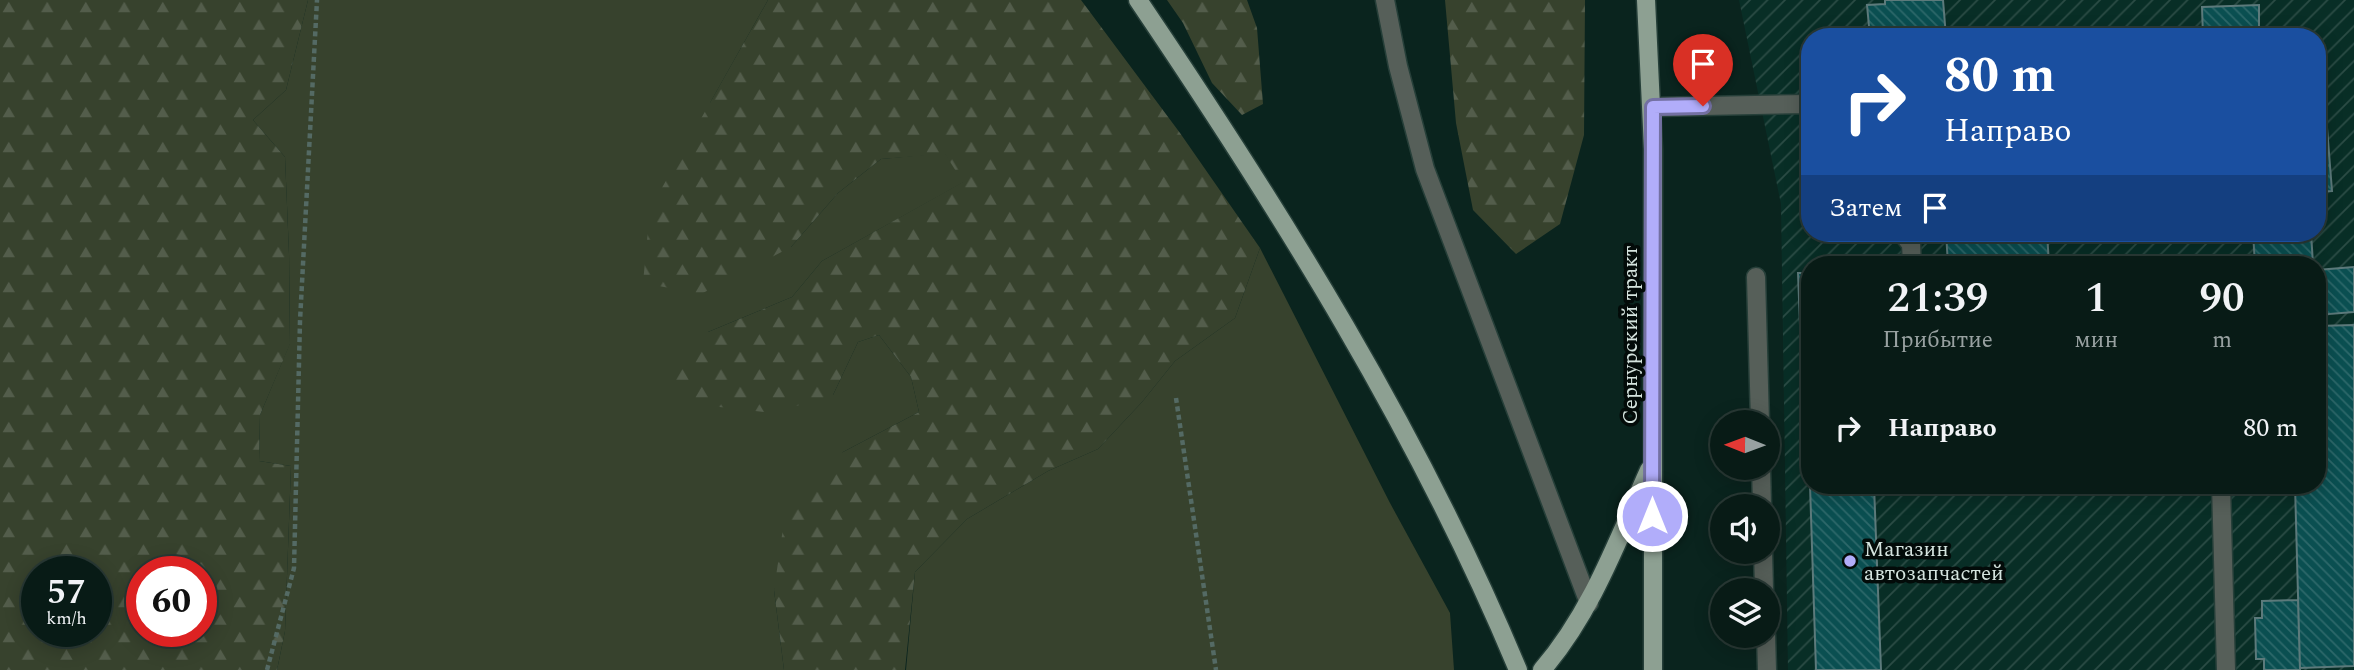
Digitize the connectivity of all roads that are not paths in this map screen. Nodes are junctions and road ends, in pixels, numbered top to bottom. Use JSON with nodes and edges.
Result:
{"nodes":[{"id":1,"x":1138,"y":0,"type":"edge"},
{"id":2,"x":1385,"y":0,"type":"edge"},
{"id":3,"x":1646,"y":0,"type":"edge"},
{"id":4,"x":1801,"y":106,"type":"edge"},
{"id":5,"x":1653,"y":107,"type":"junction"},
{"id":6,"x":1756,"y":277,"type":"dead end"},
{"id":7,"x":1760,"y":410,"type":"edge"},
{"id":8,"x":1652,"y":464,"type":"junction"},
{"id":9,"x":2221,"y":494,"type":"edge"},
{"id":10,"x":1588,"y":603,"type":"junction"},
{"id":11,"x":1766,"y":648,"type":"edge"},
{"id":12,"x":1518,"y":670,"type":"edge"},
{"id":13,"x":1542,"y":670,"type":"edge"},
{"id":14,"x":1653,"y":670,"type":"edge"},
{"id":15,"x":1767,"y":670,"type":"edge"},
{"id":16,"x":2227,"y":670,"type":"edge"}],
"edges":[{"from":1,"to":12,"type":"main road"},
{"from":2,"to":10,"type":"lane"},
{"from":3,"to":5,"type":"main road","name":"Сернурский тракт"},
{"from":4,"to":5,"type":"lane"},
{"from":5,"to":8,"type":"main road","name":"Сернурский тракт"},
{"from":6,"to":7,"type":"lane"},
{"from":8,"to":10,"type":"main road"},
{"from":8,"to":14,"type":"main road","name":"Сернурский тракт"},
{"from":9,"to":16,"type":"lane"},
{"from":10,"to":13,"type":"main road"},
{"from":11,"to":15,"type":"lane"}]}
